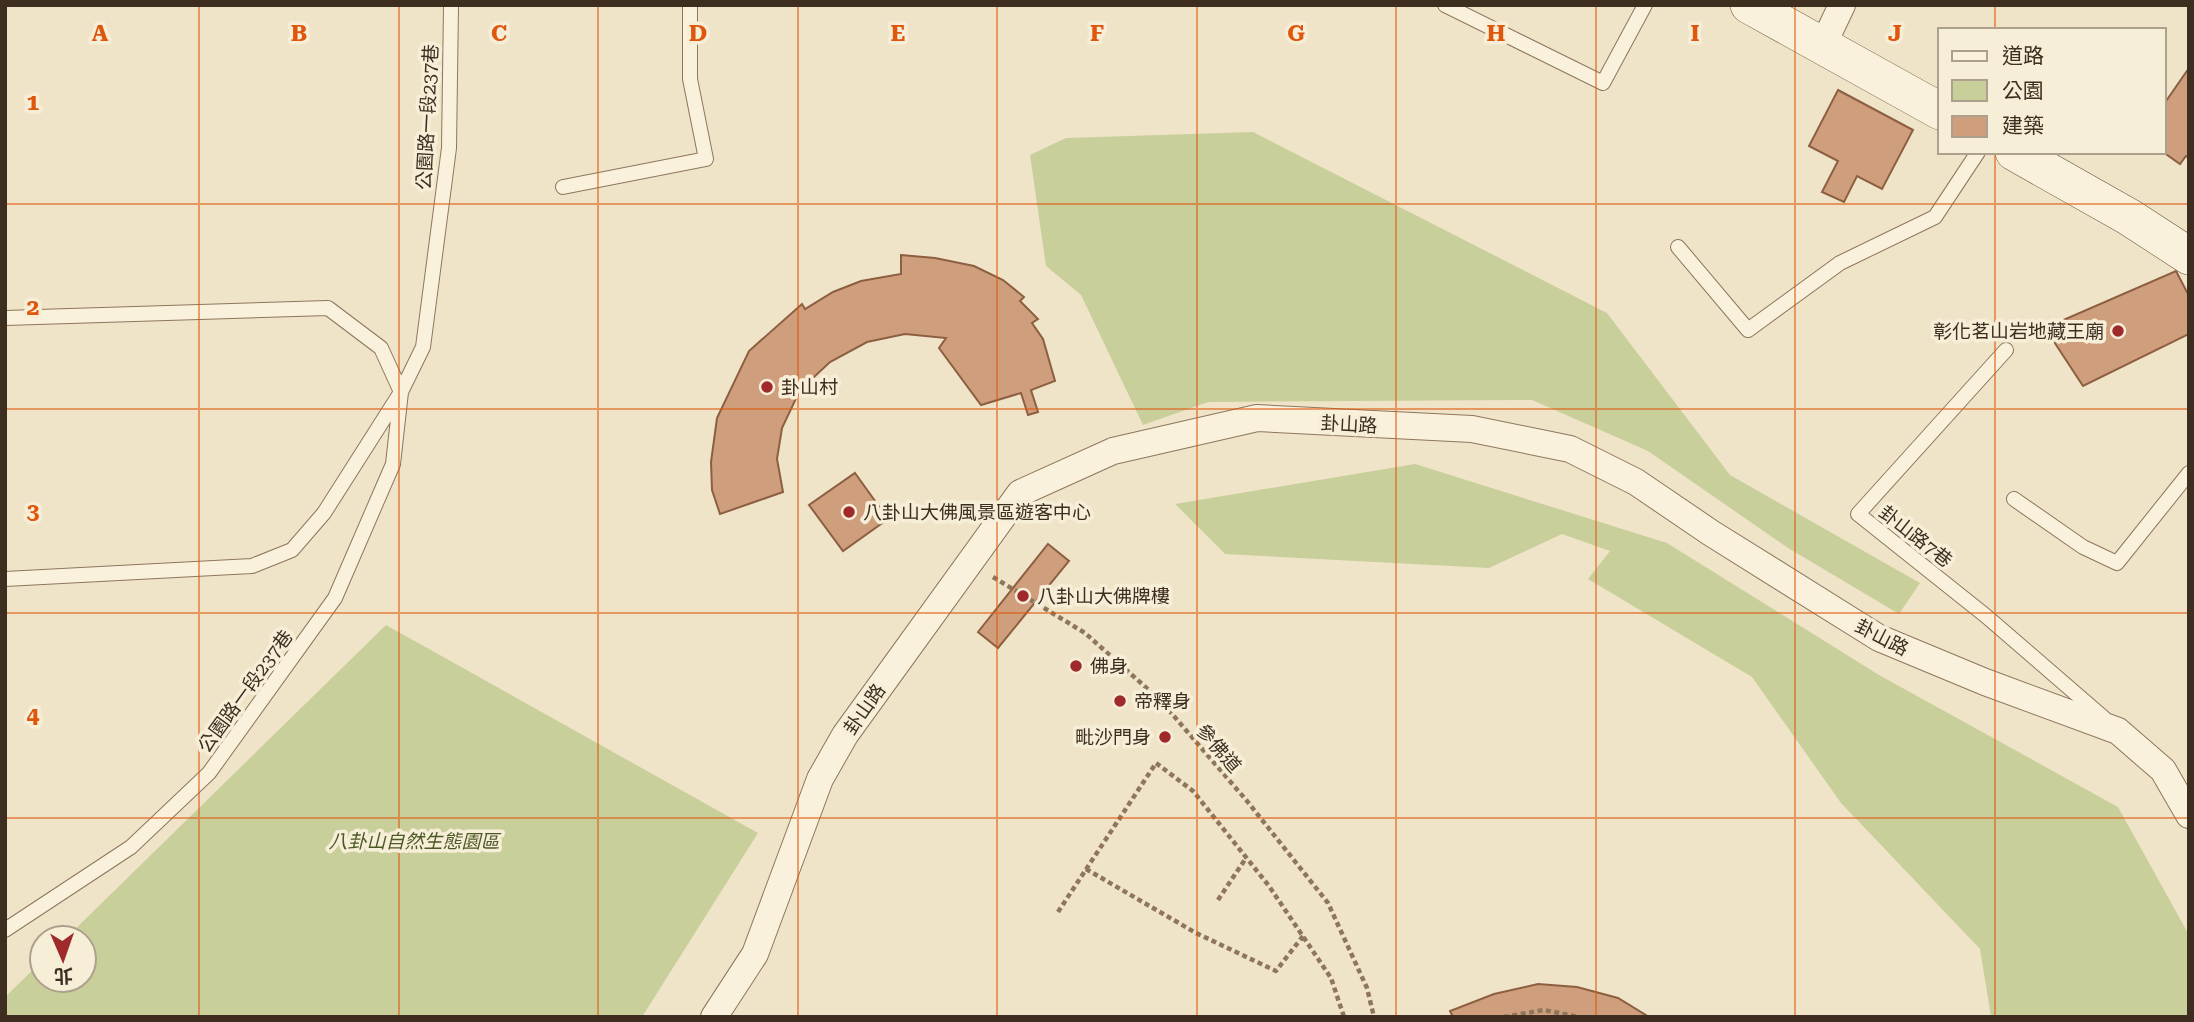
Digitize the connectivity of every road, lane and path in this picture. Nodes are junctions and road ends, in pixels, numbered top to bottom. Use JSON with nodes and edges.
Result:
{"nodes":[{"id":1,"x":451,"y":5,"type":"edge"},
{"id":2,"x":690,"y":5,"type":"edge"},
{"id":3,"x":1445,"y":5,"type":"edge"},
{"id":4,"x":1645,"y":5,"type":"edge"},
{"id":5,"x":1749,"y":5,"type":"edge"},
{"id":6,"x":1842,"y":5,"type":"edge"},
{"id":7,"x":1823,"y":45,"type":"junction"},
{"id":8,"x":1938,"y":110,"type":"edge"},
{"id":9,"x":1977,"y":154,"type":"edge"},
{"id":10,"x":2018,"y":154,"type":"edge"},
{"id":11,"x":563,"y":187,"type":"dead end"},
{"id":12,"x":1678,"y":247,"type":"dead end"},
{"id":13,"x":2189,"y":256,"type":"edge"},
{"id":14,"x":5,"y":318,"type":"edge"},
{"id":15,"x":2006,"y":351,"type":"dead end"},
{"id":16,"x":401,"y":392,"type":"junction"},
{"id":17,"x":2189,"y":473,"type":"edge"},
{"id":18,"x":2014,"y":499,"type":"dead end"},
{"id":19,"x":968,"y":562,"type":"junction"},
{"id":20,"x":5,"y":579,"type":"edge"},
{"id":21,"x":2118,"y":731,"type":"junction"},
{"id":22,"x":2189,"y":815,"type":"edge"},
{"id":23,"x":1246,"y":858,"type":"junction"},
{"id":24,"x":1086,"y":869,"type":"junction"},
{"id":25,"x":1218,"y":900,"type":"dead end"},
{"id":26,"x":1058,"y":912,"type":"dead end"},
{"id":27,"x":5,"y":930,"type":"edge"},
{"id":28,"x":1303,"y":936,"type":"junction"},
{"id":29,"x":714,"y":1017,"type":"edge"},
{"id":30,"x":1344,"y":1017,"type":"edge"},
{"id":31,"x":1374,"y":1017,"type":"edge"},
{"id":32,"x":1504,"y":1017,"type":"edge"},
{"id":33,"x":1579,"y":1017,"type":"edge"}],
"edges":[{"from":1,"to":16,"type":"lane","name":"公園路一段237巷"},
{"from":2,"to":11,"type":"lane"},
{"from":3,"to":4,"type":"lane"},
{"from":5,"to":7,"type":"main road"},
{"from":6,"to":7,"type":"street"},
{"from":7,"to":8,"type":"main road"},
{"from":9,"to":12,"type":"lane"},
{"from":10,"to":13,"type":"main road"},
{"from":14,"to":16,"type":"lane"},
{"from":15,"to":21,"type":"lane","name":"卦山路7巷"},
{"from":16,"to":20,"type":"lane","name":"公園路一段237巷"},
{"from":16,"to":27,"type":"lane","name":"公園路一段237巷"},
{"from":17,"to":18,"type":"lane"},
{"from":19,"to":21,"type":"street","name":"卦山路"},
{"from":19,"to":29,"type":"street","name":"卦山路"},
{"from":19,"to":31,"type":"path","name":"參佛道"},
{"from":21,"to":22,"type":"street","name":"卦山路"},
{"from":23,"to":24,"type":"path"},
{"from":23,"to":25,"type":"path"},
{"from":23,"to":28,"type":"path"},
{"from":24,"to":26,"type":"path"},
{"from":24,"to":28,"type":"path"},
{"from":28,"to":30,"type":"path"},
{"from":32,"to":33,"type":"path"}]}
